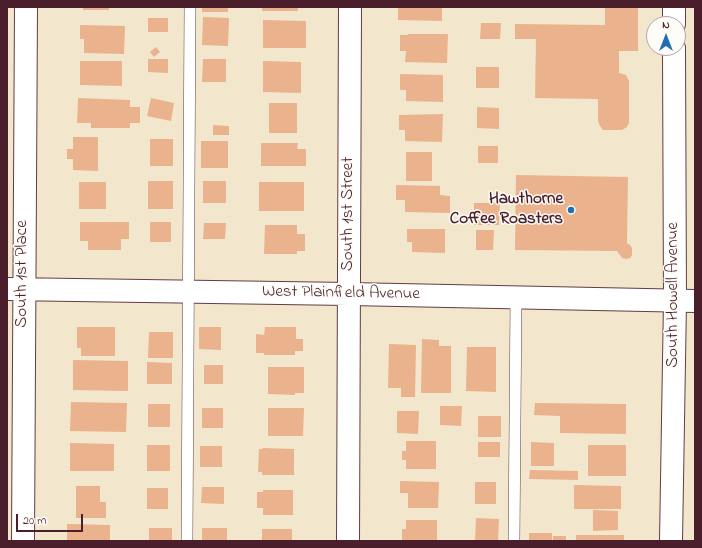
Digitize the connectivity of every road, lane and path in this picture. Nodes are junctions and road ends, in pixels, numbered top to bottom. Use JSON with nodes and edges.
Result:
{"nodes":[{"id":1,"x":26,"y":7,"type":"edge"},
{"id":2,"x":190,"y":7,"type":"edge"},
{"id":3,"x":350,"y":7,"type":"edge"},
{"id":4,"x":674,"y":56,"type":"edge"},
{"id":5,"x":15,"y":290,"type":"edge"},
{"id":6,"x":188,"y":292,"type":"junction"},
{"id":7,"x":349,"y":294,"type":"junction"},
{"id":8,"x":516,"y":297,"type":"junction"},
{"id":9,"x":685,"y":301,"type":"edge"},
{"id":10,"x":23,"y":541,"type":"edge"},
{"id":11,"x":187,"y":541,"type":"edge"},
{"id":12,"x":348,"y":541,"type":"edge"},
{"id":13,"x":514,"y":541,"type":"edge"},
{"id":14,"x":671,"y":541,"type":"edge"}],
"edges":[{"from":1,"to":5,"type":"street","name":"South 1st Place"},
{"from":2,"to":6,"type":"lane"},
{"from":3,"to":7,"type":"street","name":"South 1st Street"},
{"from":4,"to":9,"type":"street","name":"South Howell Avenue"},
{"from":5,"to":6,"type":"street","name":"West Plainfield Avenue"},
{"from":5,"to":10,"type":"street","name":"South 1st Place"},
{"from":6,"to":7,"type":"street","name":"West Plainfield Avenue"},
{"from":6,"to":11,"type":"lane"},
{"from":7,"to":8,"type":"street","name":"West Plainfield Avenue"},
{"from":7,"to":12,"type":"street","name":"South 1st Street"},
{"from":8,"to":9,"type":"street","name":"West Plainfield Avenue"},
{"from":8,"to":13,"type":"lane"},
{"from":9,"to":14,"type":"street","name":"South Howell Avenue"}]}
